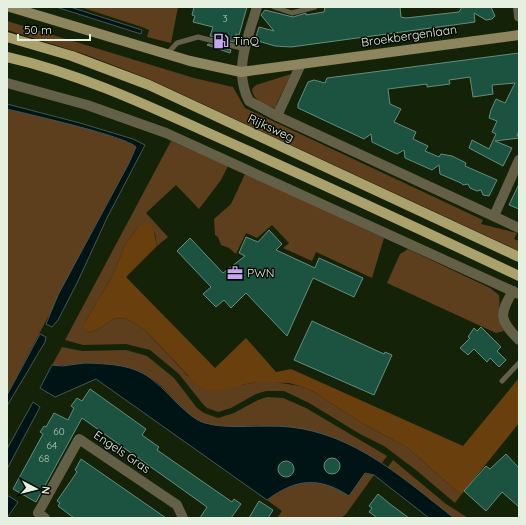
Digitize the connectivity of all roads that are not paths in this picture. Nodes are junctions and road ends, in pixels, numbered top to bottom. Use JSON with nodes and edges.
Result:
{"nodes":[{"id":1,"x":10,"y":7,"type":"edge"},
{"id":2,"x":257,"y":7,"type":"edge"},
{"id":3,"x":274,"y":7,"type":"edge"},
{"id":4,"x":315,"y":7,"type":"edge"},
{"id":5,"x":518,"y":7,"type":"edge"},
{"id":6,"x":519,"y":17,"type":"edge"},
{"id":7,"x":519,"y":35,"type":"edge"},
{"id":8,"x":7,"y":37,"type":"edge"},
{"id":9,"x":245,"y":49,"type":"junction"},
{"id":10,"x":167,"y":54,"type":"junction"},
{"id":11,"x":7,"y":57,"type":"edge"},
{"id":12,"x":302,"y":64,"type":"junction"},
{"id":13,"x":241,"y":72,"type":"junction"},
{"id":14,"x":7,"y":83,"type":"edge"},
{"id":15,"x":277,"y":116,"type":"junction"},
{"id":16,"x":519,"y":160,"type":"edge"},
{"id":17,"x":494,"y":216,"type":"junction"},
{"id":18,"x":519,"y":228,"type":"edge"},
{"id":19,"x":519,"y":258,"type":"edge"},
{"id":20,"x":519,"y":276,"type":"edge"},
{"id":21,"x":516,"y":292,"type":"edge"},
{"id":22,"x":519,"y":340,"type":"edge"},
{"id":23,"x":519,"y":363,"type":"edge"},
{"id":24,"x":502,"y":381,"type":"dead end"},
{"id":25,"x":45,"y":518,"type":"edge"},
{"id":26,"x":182,"y":518,"type":"edge"}],
"edges":[{"from":1,"to":10,"type":"main road","name":"Broekbergenlaan"},
{"from":2,"to":9,"type":"street"},
{"from":3,"to":4,"type":"lane"},
{"from":5,"to":6,"type":"street"},
{"from":7,"to":12,"type":"main road","name":"Broekbergenlaan"},
{"from":8,"to":19,"type":"main road","name":"Rijksweg"},
{"from":9,"to":10,"type":"lane"},
{"from":9,"to":13,"type":"street"},
{"from":10,"to":13,"type":"main road","name":"Broekbergenlaan"},
{"from":11,"to":20,"type":"main road"},
{"from":12,"to":13,"type":"main road","name":"Broekbergenlaan"},
{"from":12,"to":15,"type":"street"},
{"from":13,"to":15,"type":"street"},
{"from":14,"to":21,"type":"street"},
{"from":15,"to":17,"type":"street","name":"Rijksweg"},
{"from":16,"to":17,"type":"street"},
{"from":17,"to":18,"type":"street","name":"Rijksweg"},
{"from":21,"to":22,"type":"street"},
{"from":23,"to":24,"type":"lane"},
{"from":25,"to":26,"type":"street","name":"Engels Gras"}]}
